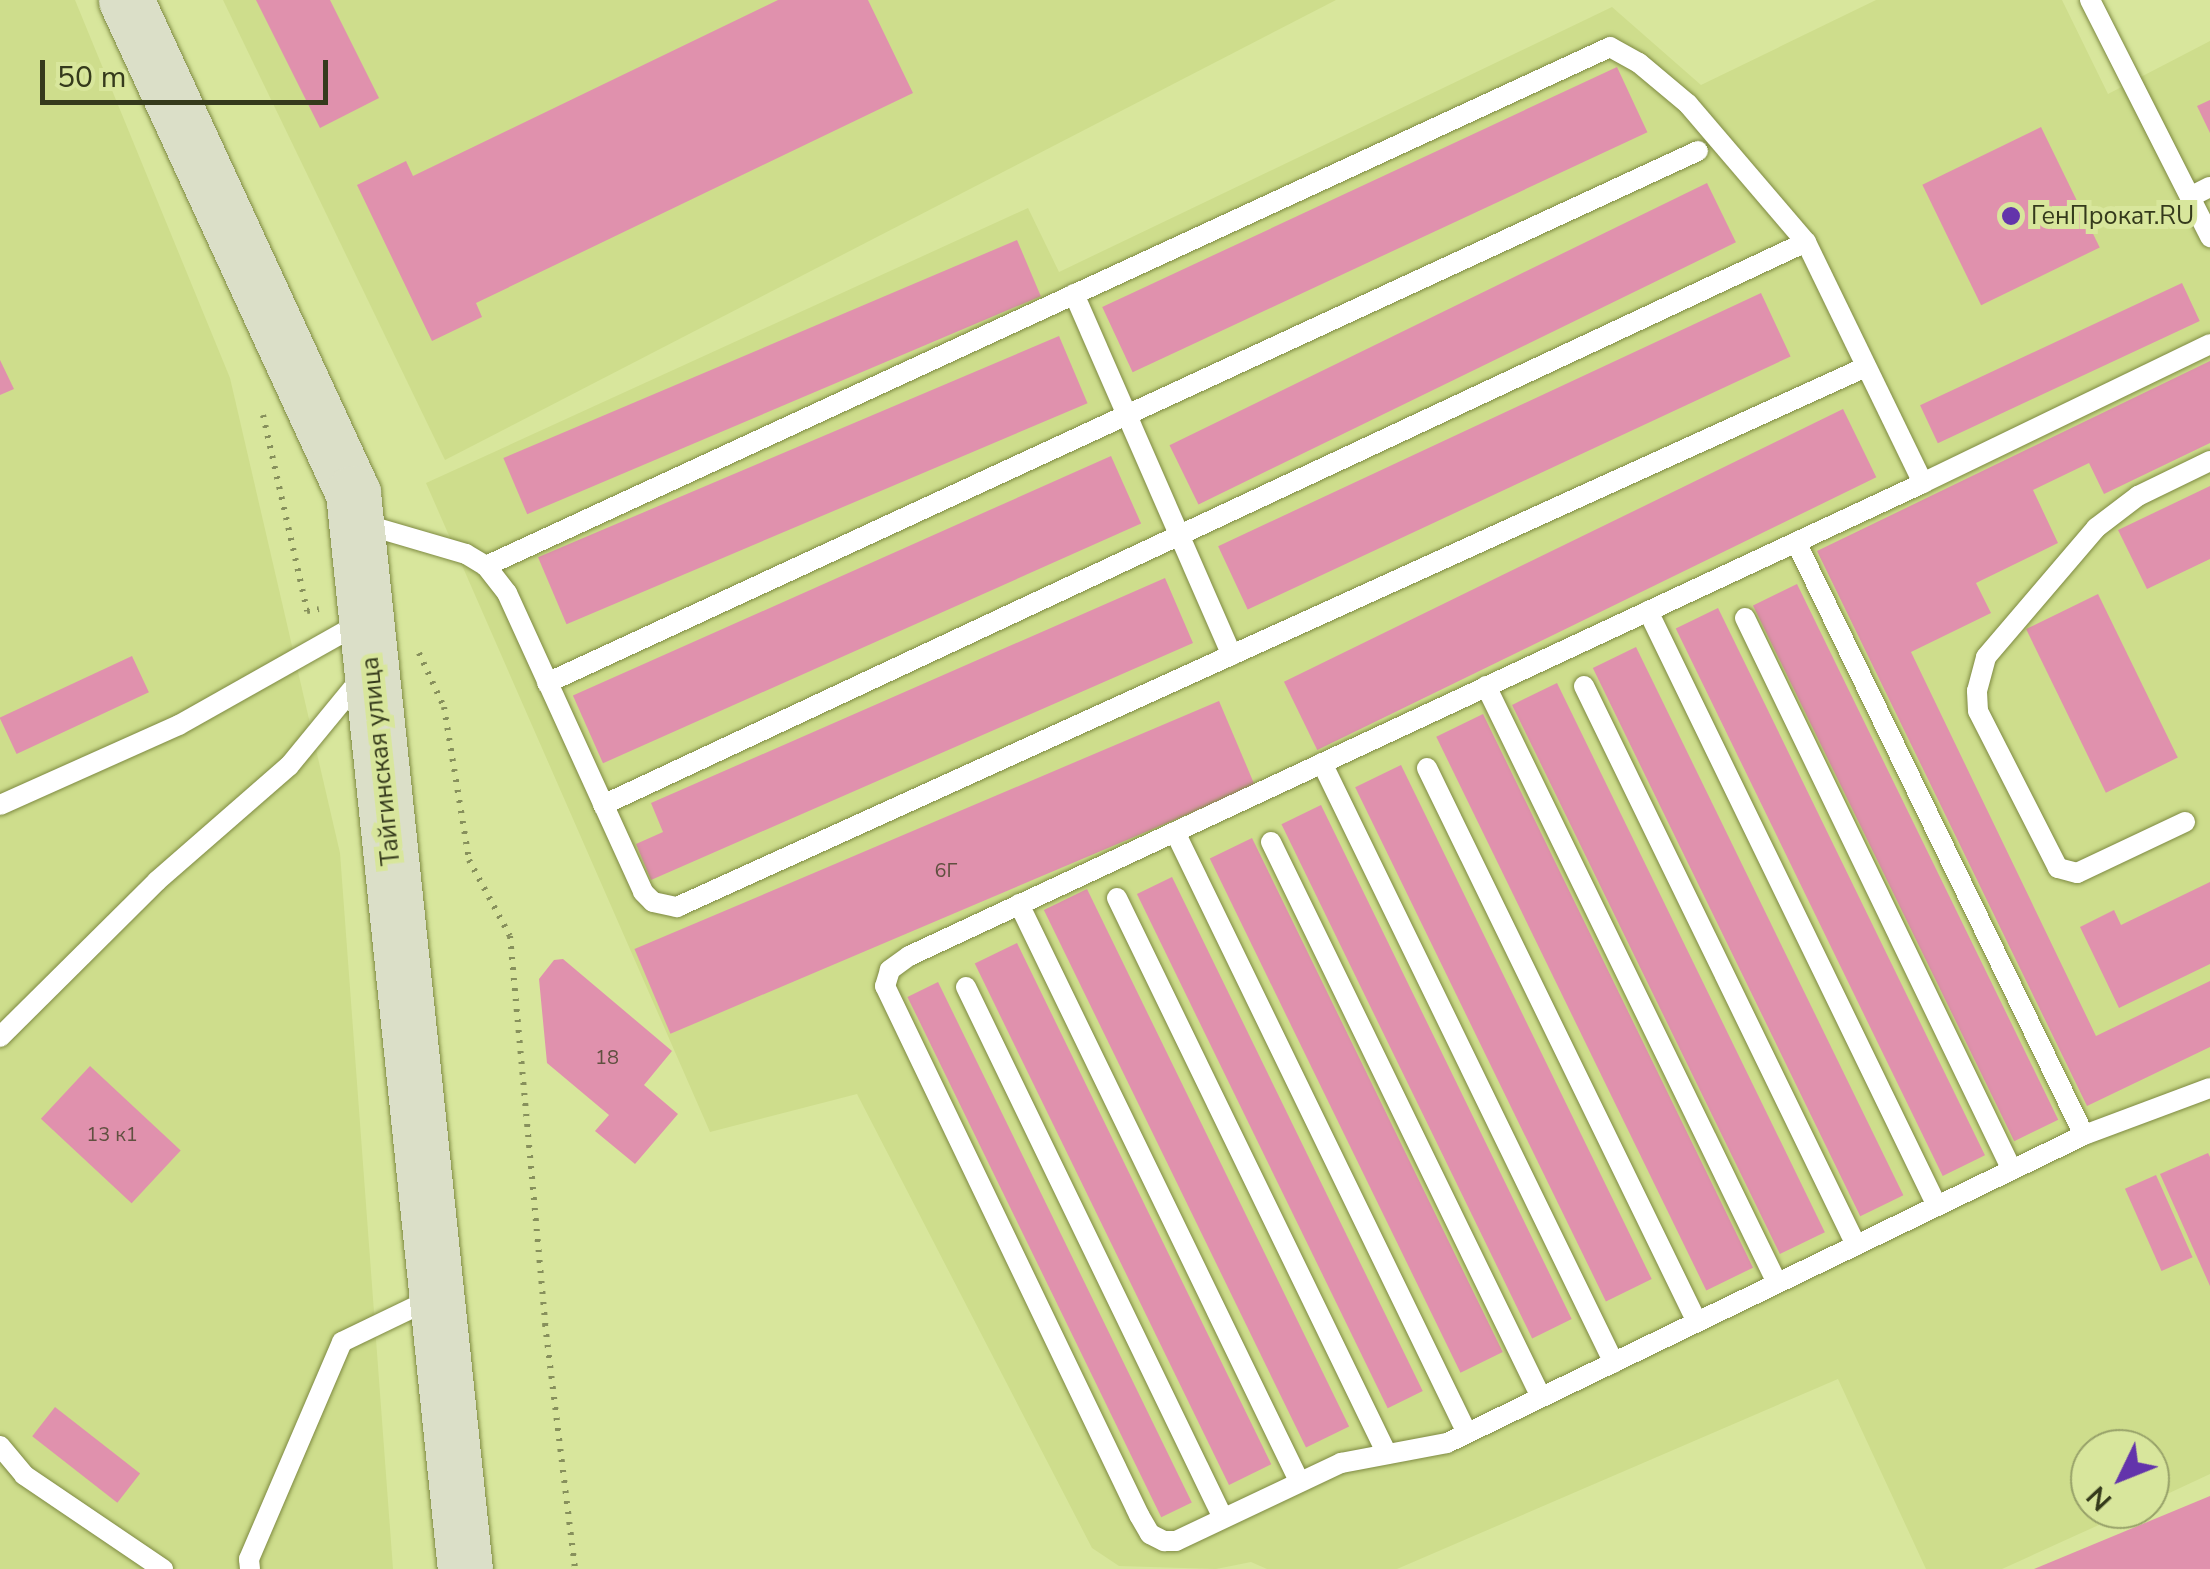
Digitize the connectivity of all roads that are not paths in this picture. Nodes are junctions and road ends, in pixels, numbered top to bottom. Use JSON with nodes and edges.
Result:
{"nodes":[{"id":1,"x":126,"y":0,"type":"edge"},
{"id":2,"x":2090,"y":0,"type":"edge"},
{"id":3,"x":1698,"y":151,"type":"dead end"},
{"id":4,"x":2210,"y":187,"type":"edge"},
{"id":5,"x":2190,"y":196,"type":"junction"},
{"id":6,"x":2210,"y":237,"type":"edge"},
{"id":7,"x":1806,"y":242,"type":"junction"},
{"id":8,"x":1074,"y":294,"type":"junction"},
{"id":9,"x":2210,"y":344,"type":"edge"},
{"id":10,"x":1866,"y":367,"type":"junction"},
{"id":11,"x":1127,"y":414,"type":"junction"},
{"id":12,"x":2210,"y":461,"type":"edge"},
{"id":13,"x":1922,"y":483,"type":"junction"},
{"id":14,"x":356,"y":522,"type":"junction"},
{"id":15,"x":1180,"y":535,"type":"junction"},
{"id":16,"x":1796,"y":542,"type":"junction"},
{"id":17,"x":486,"y":566,"type":"junction"},
{"id":18,"x":1648,"y":611,"type":"junction"},
{"id":19,"x":1745,"y":618,"type":"dead end"},
{"id":20,"x":369,"y":642,"type":"junction"},
{"id":21,"x":1232,"y":655,"type":"junction"},
{"id":22,"x":547,"y":682,"type":"junction"},
{"id":23,"x":1486,"y":686,"type":"junction"},
{"id":24,"x":1584,"y":686,"type":"dead end"},
{"id":25,"x":1322,"y":762,"type":"junction"},
{"id":26,"x":1427,"y":768,"type":"dead end"},
{"id":27,"x":603,"y":805,"type":"junction"},
{"id":28,"x":0,"y":806,"type":"edge"},
{"id":29,"x":2185,"y":822,"type":"dead end"},
{"id":30,"x":1174,"y":832,"type":"junction"},
{"id":31,"x":1271,"y":842,"type":"dead end"},
{"id":32,"x":1117,"y":898,"type":"dead end"},
{"id":33,"x":1019,"y":904,"type":"junction"},
{"id":34,"x":966,"y":986,"type":"dead end"},
{"id":35,"x":0,"y":1037,"type":"edge"},
{"id":36,"x":2208,"y":1094,"type":"edge"},
{"id":37,"x":2084,"y":1135,"type":"junction"},
{"id":38,"x":2012,"y":1170,"type":"junction"},
{"id":39,"x":1937,"y":1206,"type":"junction"},
{"id":40,"x":1856,"y":1245,"type":"junction"},
{"id":41,"x":1776,"y":1284,"type":"junction"},
{"id":42,"x":436,"y":1296,"type":"junction"},
{"id":43,"x":1697,"y":1322,"type":"junction"},
{"id":44,"x":1614,"y":1362,"type":"junction"},
{"id":45,"x":1541,"y":1397,"type":"junction"},
{"id":46,"x":1466,"y":1433,"type":"junction"},
{"id":47,"x":0,"y":1446,"type":"edge"},
{"id":48,"x":1387,"y":1454,"type":"junction"},
{"id":49,"x":1299,"y":1481,"type":"junction"},
{"id":50,"x":1224,"y":1518,"type":"junction"},
{"id":51,"x":163,"y":1569,"type":"edge"},
{"id":52,"x":250,"y":1569,"type":"edge"},
{"id":53,"x":465,"y":1569,"type":"edge"}],
"edges":[{"from":1,"to":14,"type":"main road","name":"Тайгинская улица"},
{"from":2,"to":5,"type":"lane"},
{"from":3,"to":11,"type":"lane"},
{"from":4,"to":5,"type":"lane"},
{"from":5,"to":6,"type":"lane"},
{"from":7,"to":8,"type":"lane"},
{"from":7,"to":10,"type":"lane"},
{"from":7,"to":15,"type":"lane"},
{"from":8,"to":11,"type":"lane"},
{"from":8,"to":17,"type":"lane"},
{"from":9,"to":13,"type":"lane"},
{"from":10,"to":13,"type":"lane"},
{"from":10,"to":21,"type":"lane"},
{"from":11,"to":15,"type":"lane"},
{"from":11,"to":22,"type":"lane"},
{"from":12,"to":29,"type":"lane"},
{"from":13,"to":16,"type":"lane"},
{"from":14,"to":17,"type":"lane"},
{"from":14,"to":20,"type":"main road","name":"Тайгинская улица"},
{"from":15,"to":21,"type":"lane"},
{"from":15,"to":27,"type":"lane"},
{"from":16,"to":18,"type":"lane"},
{"from":16,"to":37,"type":"lane"},
{"from":17,"to":22,"type":"lane"},
{"from":18,"to":23,"type":"lane"},
{"from":18,"to":39,"type":"lane"},
{"from":19,"to":38,"type":"lane"},
{"from":20,"to":28,"type":"lane"},
{"from":20,"to":35,"type":"lane"},
{"from":20,"to":42,"type":"main road","name":"Тайгинская улица"},
{"from":21,"to":27,"type":"lane"},
{"from":22,"to":27,"type":"lane"},
{"from":23,"to":25,"type":"lane"},
{"from":23,"to":41,"type":"lane"},
{"from":24,"to":40,"type":"lane"},
{"from":25,"to":30,"type":"lane"},
{"from":25,"to":44,"type":"lane"},
{"from":26,"to":43,"type":"lane"},
{"from":30,"to":33,"type":"lane"},
{"from":30,"to":46,"type":"lane"},
{"from":31,"to":45,"type":"lane"},
{"from":32,"to":48,"type":"lane"},
{"from":33,"to":49,"type":"lane"},
{"from":33,"to":50,"type":"lane"},
{"from":34,"to":50,"type":"lane"},
{"from":36,"to":37,"type":"lane"},
{"from":37,"to":38,"type":"lane"},
{"from":38,"to":39,"type":"lane"},
{"from":39,"to":40,"type":"lane"},
{"from":40,"to":41,"type":"lane"},
{"from":41,"to":43,"type":"lane"},
{"from":42,"to":52,"type":"lane"},
{"from":42,"to":53,"type":"main road","name":"Тайгинская улица"},
{"from":43,"to":44,"type":"lane"},
{"from":44,"to":45,"type":"lane"},
{"from":45,"to":46,"type":"lane"},
{"from":46,"to":48,"type":"lane"},
{"from":47,"to":51,"type":"lane"},
{"from":48,"to":49,"type":"lane"},
{"from":49,"to":50,"type":"lane"}]}
